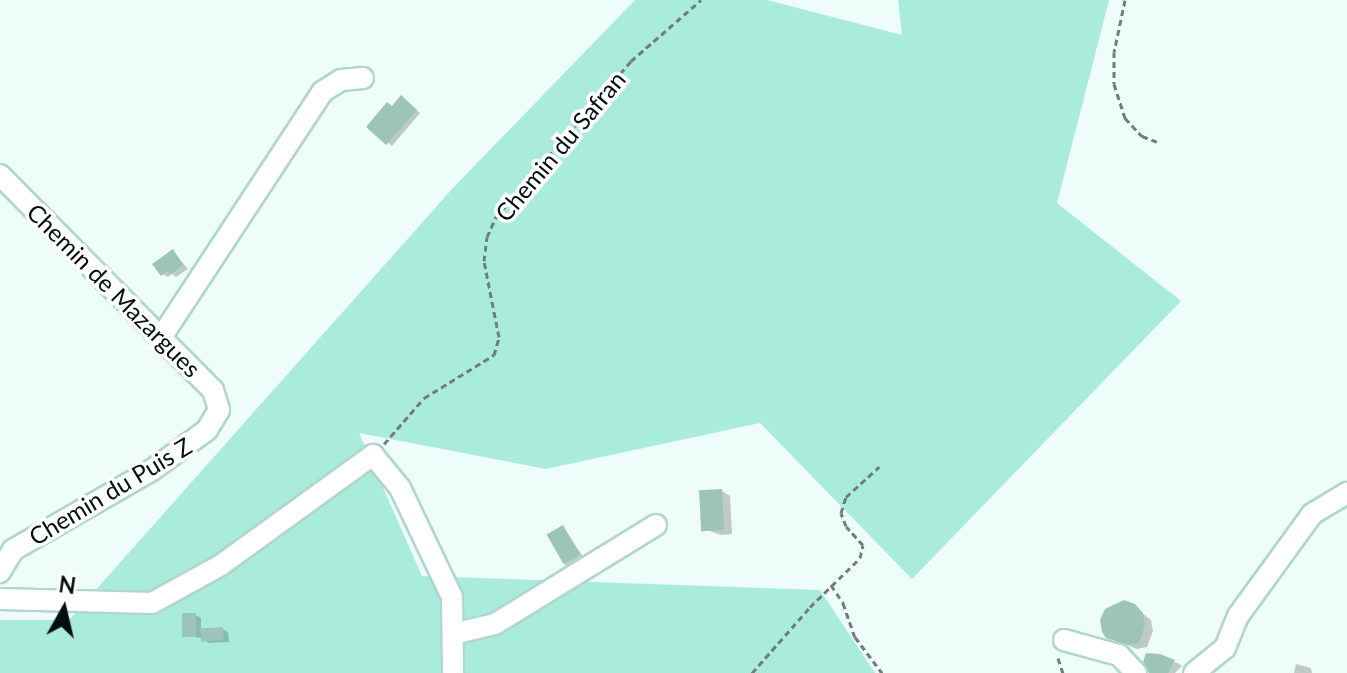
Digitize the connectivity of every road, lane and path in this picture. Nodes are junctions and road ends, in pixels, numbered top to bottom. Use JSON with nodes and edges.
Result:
{"nodes":[{"id":1,"x":701,"y":0,"type":"edge"},
{"id":2,"x":1125,"y":0,"type":"edge"},
{"id":3,"x":363,"y":78,"type":"dead end"},
{"id":4,"x":1158,"y":142,"type":"dead end"},
{"id":5,"x":0,"y":175,"type":"edge"},
{"id":6,"x":162,"y":336,"type":"junction"},
{"id":7,"x":219,"y":410,"type":"joint"},
{"id":8,"x":373,"y":455,"type":"junction"},
{"id":9,"x":879,"y":467,"type":"dead end"},
{"id":10,"x":1347,"y":493,"type":"edge"},
{"id":11,"x":656,"y":525,"type":"dead end"},
{"id":12,"x":0,"y":572,"type":"edge"},
{"id":13,"x":831,"y":585,"type":"junction"},
{"id":14,"x":0,"y":599,"type":"edge"},
{"id":15,"x":453,"y":634,"type":"junction"},
{"id":16,"x":1064,"y":640,"type":"dead end"},
{"id":17,"x":453,"y":673,"type":"edge"},
{"id":18,"x":752,"y":673,"type":"edge"},
{"id":19,"x":882,"y":673,"type":"edge"},
{"id":20,"x":1136,"y":673,"type":"edge"},
{"id":21,"x":1194,"y":673,"type":"edge"}],
"edges":[{"from":1,"to":8,"type":"path","name":"Chemin du Safran"},
{"from":2,"to":4,"type":"path"},
{"from":3,"to":6,"type":"street"},
{"from":5,"to":6,"type":"street","name":"Chemin de Mazargues"},
{"from":6,"to":7,"type":"street","name":"Chemin de Mazargues"},
{"from":7,"to":12,"type":"street","name":"Chemin du Puis Z"},
{"from":8,"to":14,"type":"street"},
{"from":8,"to":15,"type":"street"},
{"from":9,"to":13,"type":"path"},
{"from":10,"to":21,"type":"street"},
{"from":11,"to":15,"type":"street"},
{"from":13,"to":18,"type":"path"},
{"from":13,"to":19,"type":"path"},
{"from":15,"to":17,"type":"street"},
{"from":16,"to":20,"type":"street"}]}
